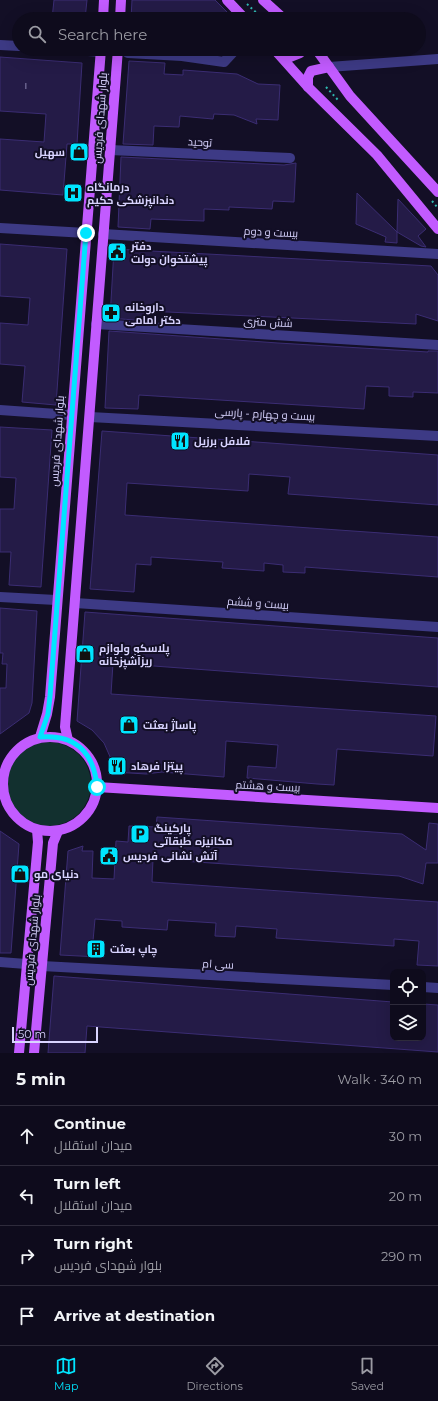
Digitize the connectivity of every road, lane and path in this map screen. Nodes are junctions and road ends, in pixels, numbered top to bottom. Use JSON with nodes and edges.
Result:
{"nodes":[{"id":1,"x":104,"y":0,"type":"edge"},
{"id":2,"x":121,"y":0,"type":"edge"},
{"id":3,"x":227,"y":0,"type":"edge"},
{"id":4,"x":243,"y":0,"type":"edge"},
{"id":5,"x":263,"y":0,"type":"edge"},
{"id":6,"x":103,"y":12,"type":"edge"},
{"id":7,"x":120,"y":12,"type":"edge"},
{"id":8,"x":238,"y":12,"type":"edge"},
{"id":9,"x":256,"y":12,"type":"edge"},
{"id":10,"x":276,"y":12,"type":"edge"},
{"id":11,"x":0,"y":45,"type":"edge"},
{"id":12,"x":12,"y":46,"type":"edge"},
{"id":13,"x":101,"y":56,"type":"edge"},
{"id":14,"x":117,"y":56,"type":"edge"},
{"id":15,"x":182,"y":56,"type":"edge"},
{"id":16,"x":230,"y":56,"type":"edge"},
{"id":17,"x":280,"y":56,"type":"edge"},
{"id":18,"x":321,"y":56,"type":"edge"},
{"id":19,"x":438,"y":59,"type":"edge"},
{"id":20,"x":329,"y":67,"type":"junction"},
{"id":21,"x":308,"y":87,"type":"junction"},
{"id":22,"x":110,"y":150,"type":"junction"},
{"id":23,"x":290,"y":158,"type":"dead end"},
{"id":24,"x":438,"y":192,"type":"edge"},
{"id":25,"x":0,"y":228,"type":"edge"},
{"id":26,"x":438,"y":229,"type":"edge"},
{"id":27,"x":86,"y":233,"type":"junction"},
{"id":28,"x":103,"y":234,"type":"junction"},
{"id":29,"x":438,"y":254,"type":"edge"},
{"id":30,"x":96,"y":324,"type":"junction"},
{"id":31,"x":438,"y":344,"type":"edge"},
{"id":32,"x":0,"y":410,"type":"edge"},
{"id":33,"x":71,"y":415,"type":"junction"},
{"id":34,"x":90,"y":417,"type":"junction"},
{"id":35,"x":438,"y":436,"type":"edge"},
{"id":36,"x":0,"y":596,"type":"edge"},
{"id":37,"x":56,"y":600,"type":"junction"},
{"id":38,"x":76,"y":603,"type":"junction"},
{"id":39,"x":438,"y":627,"type":"edge"},
{"id":40,"x":40,"y":737,"type":"junction"},
{"id":41,"x":68,"y":740,"type":"junction"},
{"id":42,"x":1,"y":782,"type":"edge"},
{"id":43,"x":97,"y":787,"type":"junction"},
{"id":44,"x":438,"y":808,"type":"edge"},
{"id":45,"x":37,"y":830,"type":"junction"},
{"id":46,"x":58,"y":831,"type":"junction"},
{"id":47,"x":0,"y":962,"type":"edge"},
{"id":48,"x":26,"y":964,"type":"junction"},
{"id":49,"x":42,"y":966,"type":"junction"},
{"id":50,"x":390,"y":985,"type":"edge"},
{"id":51,"x":426,"y":987,"type":"edge"},
{"id":52,"x":438,"y":988,"type":"edge"},
{"id":53,"x":19,"y":1053,"type":"edge"},
{"id":54,"x":34,"y":1053,"type":"edge"}],
"edges":[{"from":1,"to":6,"type":"main road"},
{"from":2,"to":7,"type":"main road"},
{"from":3,"to":8,"type":"main road"},
{"from":4,"to":9,"type":"path"},
{"from":5,"to":10,"type":"main road"},
{"from":11,"to":12,"type":"street"},
{"from":13,"to":27,"type":"main road","name":"بلوار شهدای فردیس"},
{"from":14,"to":22,"type":"main road","name":"بلوار شهدای فردیس"},
{"from":15,"to":16,"type":"street"},
{"from":17,"to":21,"type":"main road"},
{"from":18,"to":20,"type":"main road"},
{"from":19,"to":20,"type":"street"},
{"from":20,"to":21,"type":"main road"},
{"from":20,"to":24,"type":"main road"},
{"from":21,"to":26,"type":"main road"},
{"from":22,"to":23,"type":"street","name":"توحید"},
{"from":22,"to":28,"type":"main road","name":"بلوار شهدای فردیس"},
{"from":25,"to":27,"type":"street"},
{"from":27,"to":33,"type":"main road","name":"بلوار شهدای فردیس"},
{"from":28,"to":29,"type":"street","name":"بیست و دوم"},
{"from":28,"to":30,"type":"main road","name":"بلوار شهدای فردیس"},
{"from":30,"to":31,"type":"street","name":"شش متری"},
{"from":30,"to":34,"type":"main road","name":"بلوار شهدای فردیس"},
{"from":32,"to":33,"type":"street"},
{"from":33,"to":37,"type":"main road","name":"بلوار شهدای فردیس"},
{"from":34,"to":35,"type":"street","name":"بیست و چهارم - پارسی"},
{"from":34,"to":38,"type":"main road","name":"بلوار شهدای فردیس"},
{"from":36,"to":37,"type":"street"},
{"from":37,"to":40,"type":"main road","name":"بلوار شهدای فردیس"},
{"from":38,"to":39,"type":"street","name":"بیست و ششم"},
{"from":38,"to":41,"type":"main road","name":"بلوار شهدای فردیس"},
{"from":40,"to":41,"type":"main road"},
{"from":40,"to":42,"type":"main road"},
{"from":41,"to":43,"type":"main road"},
{"from":42,"to":45,"type":"main road"},
{"from":43,"to":44,"type":"main road","name":"بیست و هشتم"},
{"from":43,"to":46,"type":"main road"},
{"from":45,"to":46,"type":"main road"},
{"from":45,"to":48,"type":"main road","name":"بلوار شهدای فردیس"},
{"from":46,"to":49,"type":"main road","name":"بلوار شهدای فردیس"},
{"from":47,"to":48,"type":"street"},
{"from":48,"to":53,"type":"main road","name":"بلوار شهدای فردیس"},
{"from":49,"to":50,"type":"street","name":"سی ام"},
{"from":49,"to":54,"type":"main road","name":"بلوار شهدای فردیس"},
{"from":51,"to":52,"type":"street"}]}
